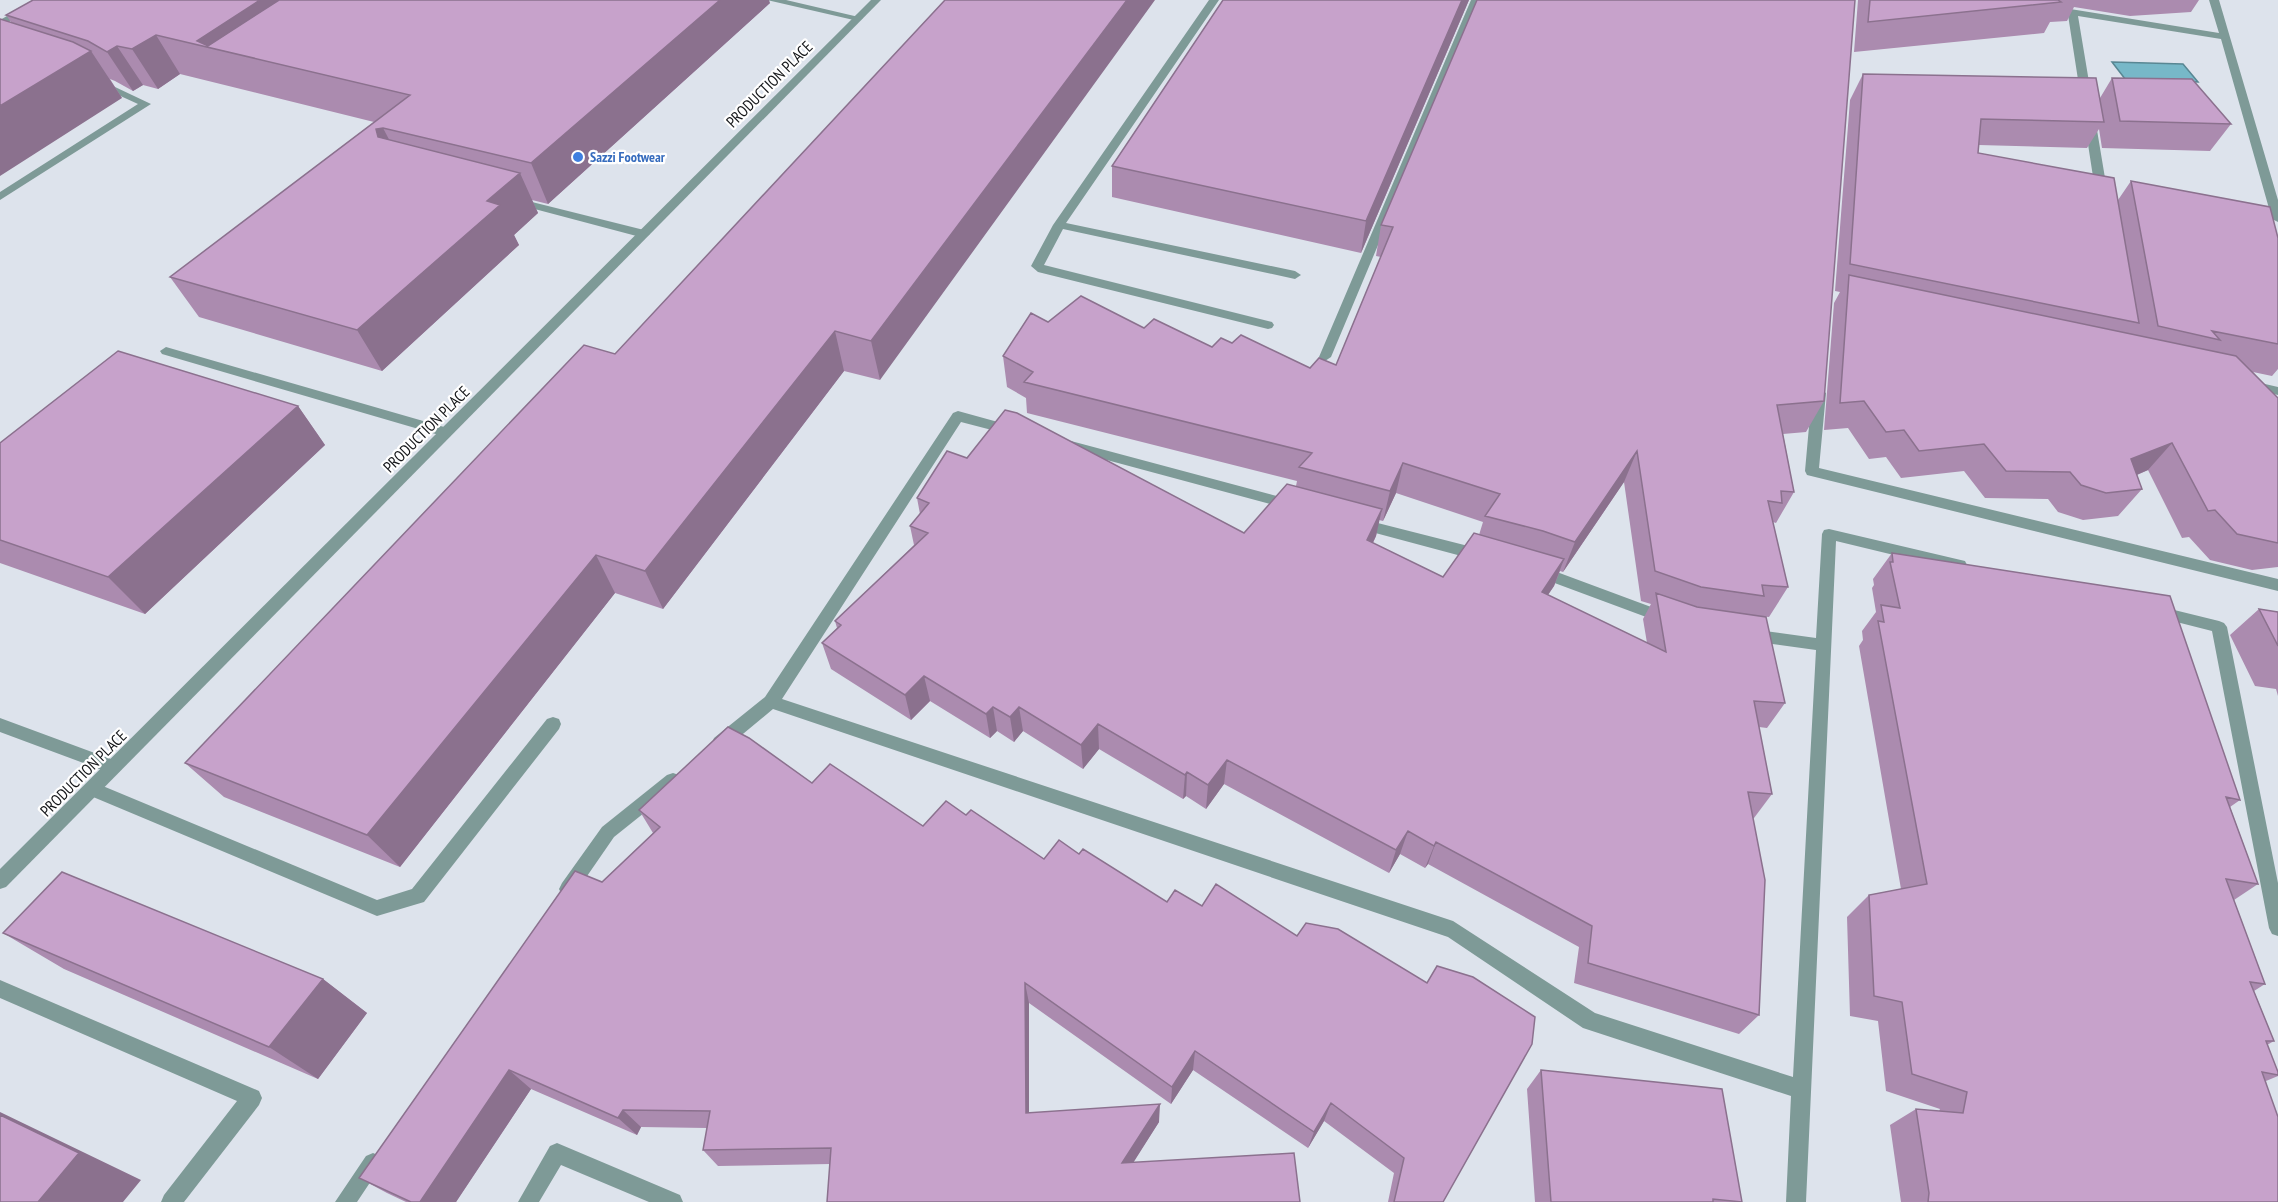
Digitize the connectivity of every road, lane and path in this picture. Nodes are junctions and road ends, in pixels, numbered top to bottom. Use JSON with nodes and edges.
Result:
{"nodes":[{"id":1,"x":42,"y":0,"type":"edge"},
{"id":2,"x":772,"y":0,"type":"edge"},
{"id":3,"x":876,"y":0,"type":"edge"},
{"id":4,"x":1214,"y":0,"type":"edge"},
{"id":5,"x":1476,"y":0,"type":"edge"},
{"id":6,"x":2214,"y":0,"type":"edge"},
{"id":7,"x":2051,"y":9,"type":"dead end"},
{"id":8,"x":2073,"y":13,"type":"junction"},
{"id":9,"x":858,"y":18,"type":"junction"},
{"id":10,"x":0,"y":24,"type":"edge"},
{"id":11,"x":2225,"y":37,"type":"junction"},
{"id":12,"x":88,"y":78,"type":"edge"},
{"id":13,"x":0,"y":197,"type":"edge"},
{"id":14,"x":505,"y":199,"type":"edge"},
{"id":15,"x":2276,"y":202,"type":"edge"},
{"id":16,"x":2104,"y":209,"type":"edge"},
{"id":17,"x":2278,"y":219,"type":"edge"},
{"id":18,"x":1059,"y":225,"type":"junction"},
{"id":19,"x":644,"y":234,"type":"junction"},
{"id":20,"x":1295,"y":275,"type":"dead end"},
{"id":21,"x":1268,"y":325,"type":"dead end"},
{"id":22,"x":166,"y":351,"type":"dead end"},
{"id":23,"x":1324,"y":357,"type":"edge"},
{"id":24,"x":1820,"y":377,"type":"edge"},
{"id":25,"x":2243,"y":384,"type":"edge"},
{"id":26,"x":2278,"y":391,"type":"edge"},
{"id":27,"x":446,"y":432,"type":"junction"},
{"id":28,"x":1026,"y":434,"type":"edge"},
{"id":29,"x":1061,"y":444,"type":"edge"},
{"id":30,"x":1302,"y":508,"type":"edge"},
{"id":31,"x":1348,"y":520,"type":"edge"},
{"id":32,"x":1497,"y":559,"type":"edge"},
{"id":33,"x":1520,"y":566,"type":"edge"},
{"id":34,"x":1978,"y":569,"type":"edge"},
{"id":35,"x":2278,"y":585,"type":"edge"},
{"id":36,"x":2139,"y":608,"type":"edge"},
{"id":37,"x":1683,"y":625,"type":"edge"},
{"id":38,"x":1729,"y":632,"type":"edge"},
{"id":39,"x":1822,"y":645,"type":"junction"},
{"id":40,"x":771,"y":702,"type":"junction"},
{"id":41,"x":553,"y":724,"type":"dead end"},
{"id":42,"x":0,"y":725,"type":"edge"},
{"id":43,"x":708,"y":753,"type":"edge"},
{"id":44,"x":113,"y":767,"type":"junction"},
{"id":45,"x":690,"y":767,"type":"edge"},
{"id":46,"x":92,"y":789,"type":"junction"},
{"id":47,"x":0,"y":881,"type":"edge"},
{"id":48,"x":560,"y":900,"type":"edge"},
{"id":49,"x":2278,"y":928,"type":"edge"},
{"id":50,"x":0,"y":989,"type":"edge"},
{"id":51,"x":1803,"y":1090,"type":"junction"},
{"id":52,"x":380,"y":1153,"type":"edge"},
{"id":53,"x":171,"y":1202,"type":"edge"},
{"id":54,"x":345,"y":1202,"type":"edge"},
{"id":55,"x":528,"y":1202,"type":"edge"},
{"id":56,"x":673,"y":1202,"type":"edge"},
{"id":57,"x":1796,"y":1202,"type":"edge"}],
"edges":[{"from":1,"to":10,"type":"street"},
{"from":2,"to":9,"type":"street"},
{"from":3,"to":9,"type":"street","name":"PRODUCTION PLACE"},
{"from":4,"to":18,"type":"street"},
{"from":5,"to":23,"type":"street"},
{"from":6,"to":11,"type":"street"},
{"from":7,"to":8,"type":"street"},
{"from":8,"to":11,"type":"street"},
{"from":8,"to":16,"type":"street"},
{"from":9,"to":19,"type":"street","name":"PRODUCTION PLACE"},
{"from":11,"to":15,"type":"street"},
{"from":12,"to":13,"type":"street"},
{"from":14,"to":19,"type":"street"},
{"from":15,"to":17,"type":"street"},
{"from":18,"to":20,"type":"street"},
{"from":18,"to":21,"type":"street"},
{"from":19,"to":27,"type":"street","name":"PRODUCTION PLACE"},
{"from":22,"to":27,"type":"street"},
{"from":24,"to":35,"type":"street"},
{"from":25,"to":26,"type":"street"},
{"from":27,"to":44,"type":"street","name":"PRODUCTION PLACE"},
{"from":28,"to":40,"type":"street"},
{"from":29,"to":30,"type":"street"},
{"from":31,"to":32,"type":"street"},
{"from":33,"to":37,"type":"street"},
{"from":34,"to":39,"type":"street"},
{"from":36,"to":49,"type":"street"},
{"from":38,"to":39,"type":"street"},
{"from":39,"to":51,"type":"street"},
{"from":40,"to":43,"type":"street"},
{"from":40,"to":51,"type":"street"},
{"from":41,"to":46,"type":"street"},
{"from":42,"to":44,"type":"street"},
{"from":44,"to":46,"type":"street","name":"PRODUCTION PLACE"},
{"from":45,"to":48,"type":"street"},
{"from":46,"to":47,"type":"street","name":"PRODUCTION PLACE"},
{"from":50,"to":53,"type":"street"},
{"from":51,"to":57,"type":"street"},
{"from":52,"to":54,"type":"street"},
{"from":55,"to":56,"type":"street"}]}
